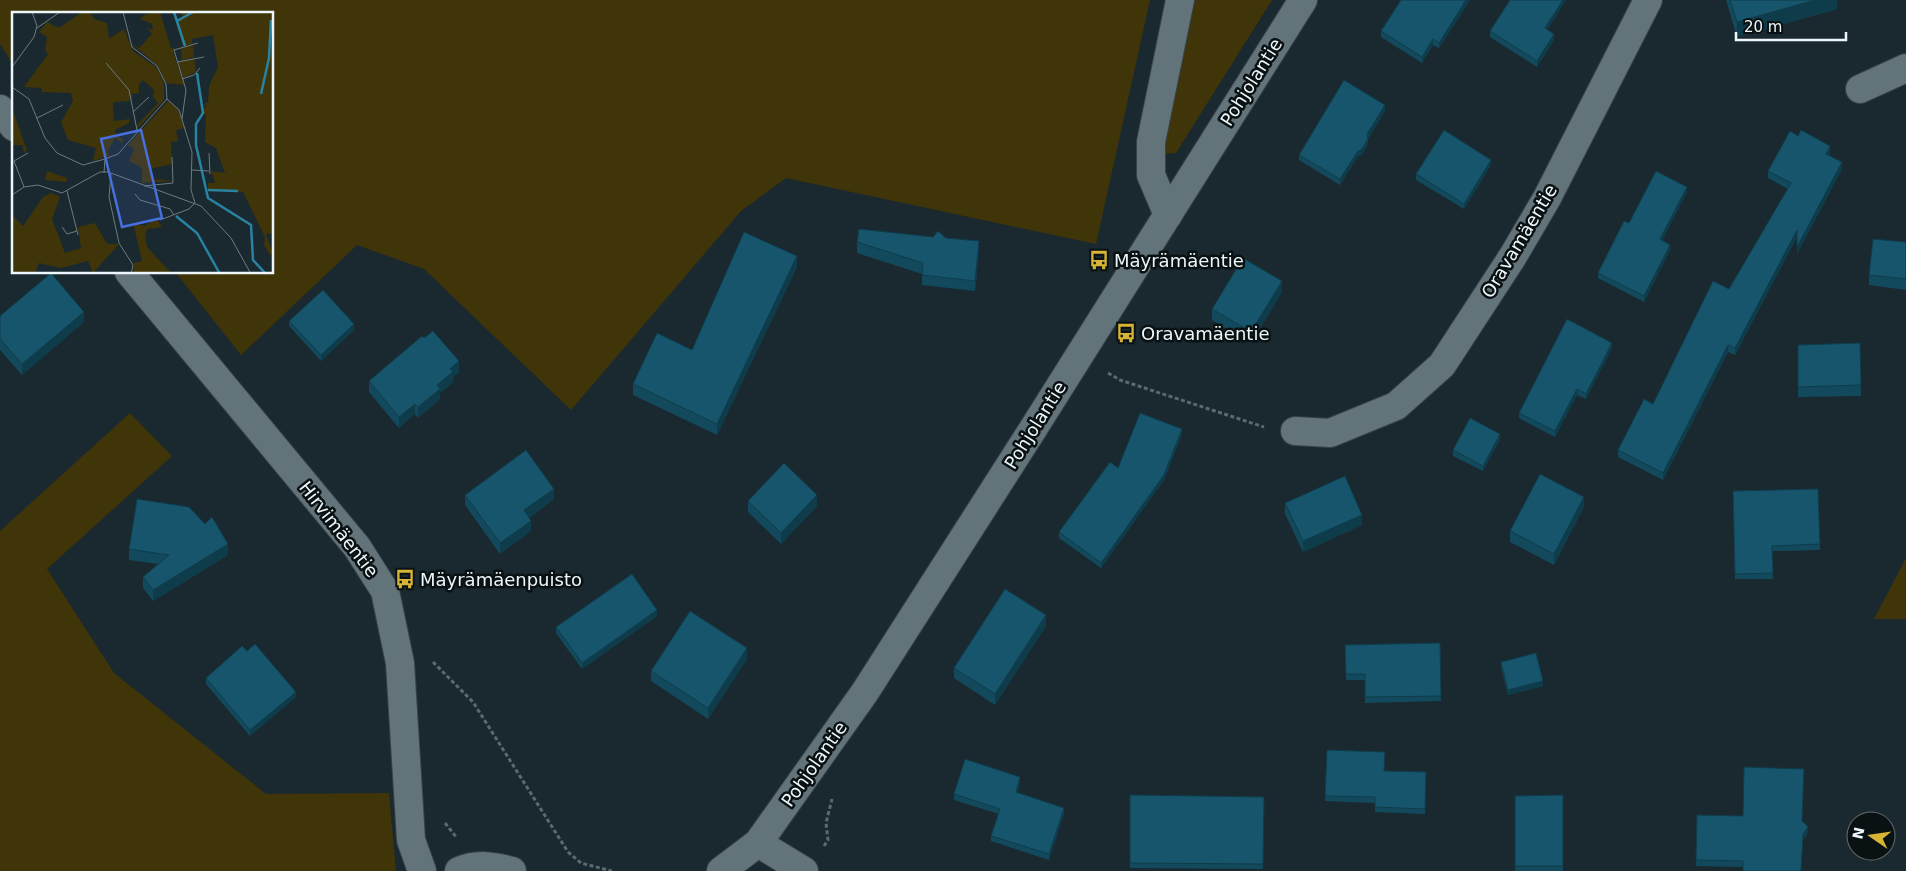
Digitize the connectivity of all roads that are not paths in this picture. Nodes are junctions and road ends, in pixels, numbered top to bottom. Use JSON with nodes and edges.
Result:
{"nodes":[{"id":1,"x":1180,"y":0,"type":"edge"},
{"id":2,"x":1303,"y":0,"type":"edge"},
{"id":3,"x":1648,"y":0,"type":"edge"},
{"id":4,"x":1906,"y":68,"type":"edge"},
{"id":5,"x":1860,"y":89,"type":"dead end"},
{"id":6,"x":0,"y":109,"type":"edge"},
{"id":7,"x":12,"y":124,"type":"edge"},
{"id":8,"x":1168,"y":215,"type":"junction"},
{"id":9,"x":131,"y":274,"type":"edge"},
{"id":10,"x":1296,"y":430,"type":"road end"},
{"id":11,"x":758,"y":843,"type":"junction"},
{"id":12,"x":422,"y":871,"type":"edge"},
{"id":13,"x":460,"y":871,"type":"edge"},
{"id":14,"x":512,"y":871,"type":"edge"},
{"id":15,"x":721,"y":871,"type":"edge"},
{"id":16,"x":751,"y":871,"type":"edge"},
{"id":17,"x":804,"y":871,"type":"edge"}],
"edges":[{"from":1,"to":8,"type":"street"},
{"from":2,"to":8,"type":"street","name":"Pohjolantie"},
{"from":3,"to":10,"type":"street","name":"Oravamäentie"},
{"from":4,"to":5,"type":"street"},
{"from":6,"to":7,"type":"street"},
{"from":8,"to":11,"type":"street","name":"Pohjolantie"},
{"from":9,"to":12,"type":"street","name":"Hirvimäentie"},
{"from":11,"to":15,"type":"street","name":"Pohjolantie"},
{"from":11,"to":16,"type":"street","name":"Pohjolantie"},
{"from":11,"to":17,"type":"street"},
{"from":13,"to":14,"type":"street"}]}
